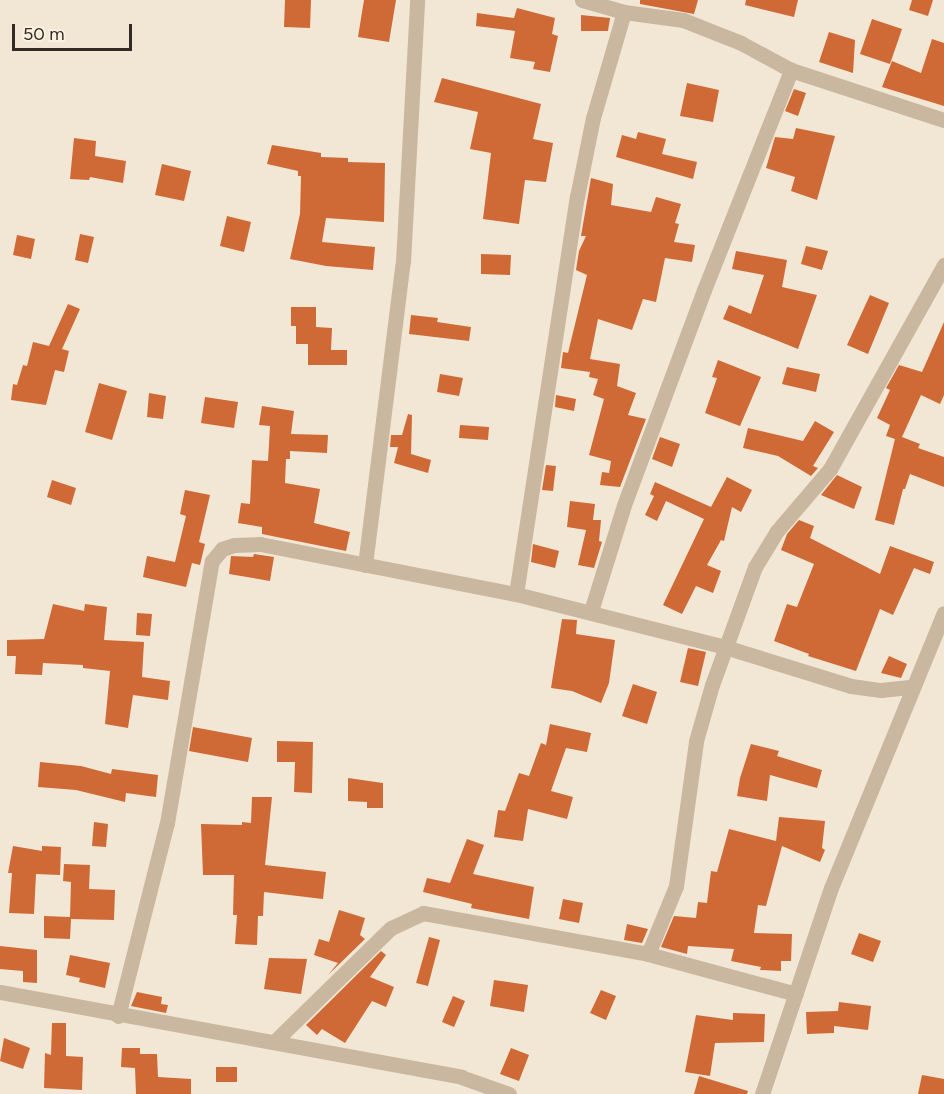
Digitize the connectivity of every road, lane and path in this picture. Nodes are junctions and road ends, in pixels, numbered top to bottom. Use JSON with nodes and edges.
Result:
{"nodes":[{"id":1,"x":417,"y":0,"type":"edge"},
{"id":2,"x":582,"y":0,"type":"edge"},
{"id":3,"x":624,"y":12,"type":"junction"},
{"id":4,"x":791,"y":70,"type":"junction"},
{"id":5,"x":944,"y":120,"type":"edge"},
{"id":6,"x":944,"y":265,"type":"edge"},
{"id":7,"x":365,"y":565,"type":"junction"},
{"id":8,"x":516,"y":594,"type":"junction"},
{"id":9,"x":591,"y":611,"type":"junction"},
{"id":10,"x":944,"y":613,"type":"edge"},
{"id":11,"x":725,"y":646,"type":"junction"},
{"id":12,"x":912,"y":687,"type":"junction"},
{"id":13,"x":648,"y":954,"type":"junction"},
{"id":14,"x":0,"y":992,"type":"edge"},
{"id":15,"x":796,"y":994,"type":"junction"},
{"id":16,"x":118,"y":1016,"type":"junction"},
{"id":17,"x":274,"y":1042,"type":"junction"},
{"id":18,"x":509,"y":1094,"type":"edge"},
{"id":19,"x":762,"y":1094,"type":"edge"}],
"edges":[{"from":1,"to":7,"type":"street"},
{"from":2,"to":3,"type":"street"},
{"from":3,"to":4,"type":"street"},
{"from":3,"to":8,"type":"street"},
{"from":4,"to":5,"type":"street"},
{"from":4,"to":9,"type":"street"},
{"from":6,"to":11,"type":"street"},
{"from":7,"to":8,"type":"street"},
{"from":7,"to":16,"type":"street"},
{"from":8,"to":9,"type":"street"},
{"from":9,"to":11,"type":"street"},
{"from":10,"to":12,"type":"street"},
{"from":11,"to":12,"type":"street"},
{"from":11,"to":13,"type":"street"},
{"from":12,"to":15,"type":"street"},
{"from":13,"to":15,"type":"street"},
{"from":13,"to":17,"type":"street"},
{"from":14,"to":16,"type":"street"},
{"from":15,"to":19,"type":"street"},
{"from":16,"to":17,"type":"street"},
{"from":17,"to":18,"type":"street"}]}
